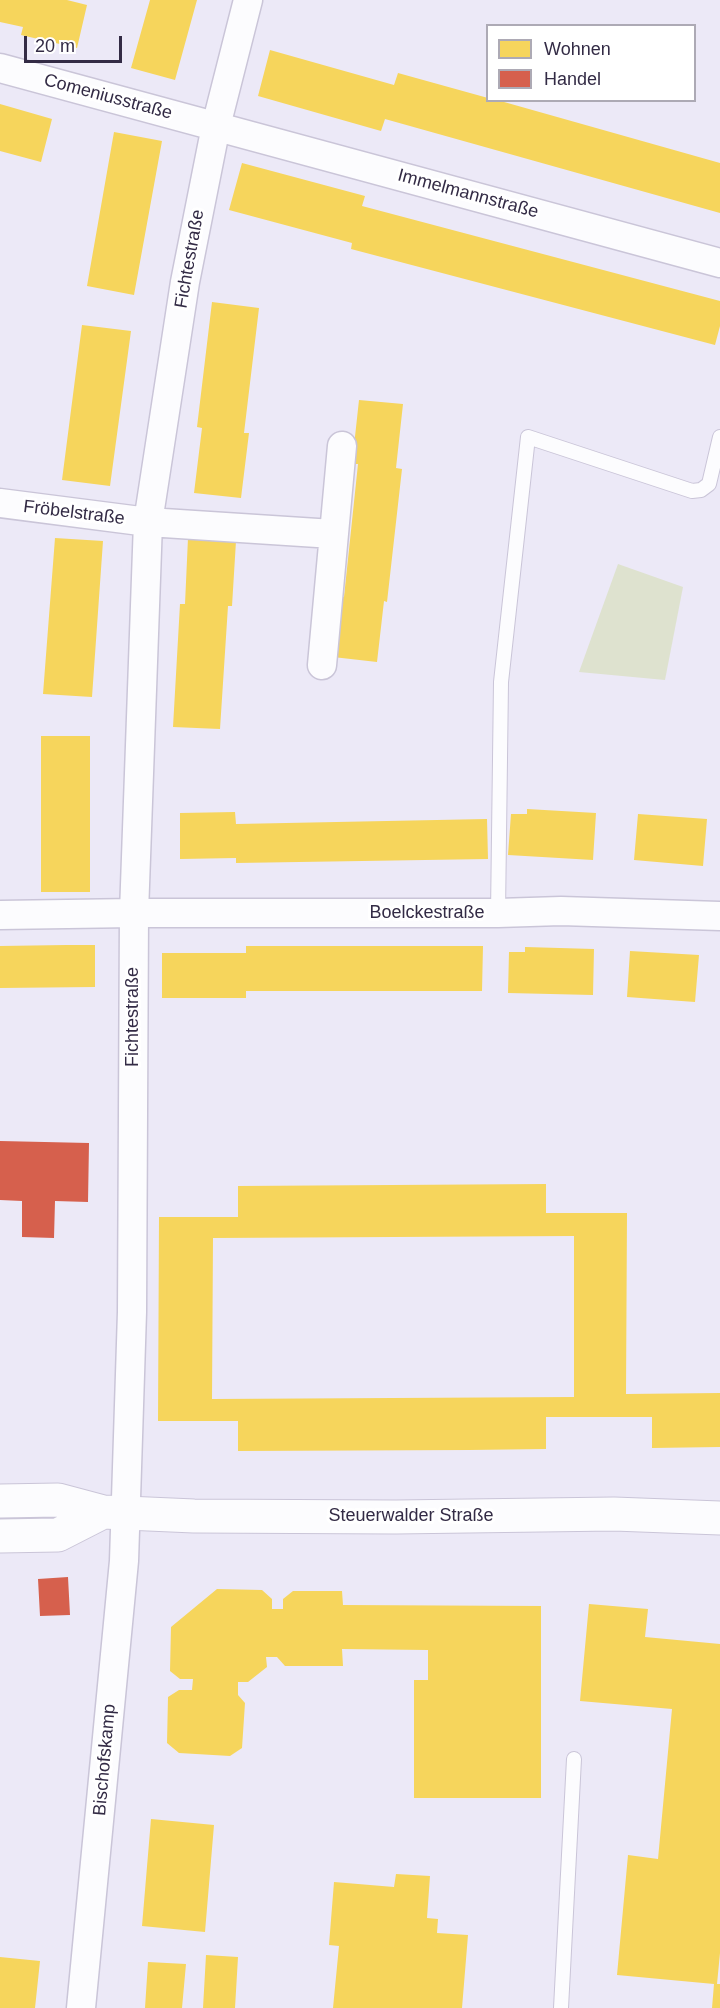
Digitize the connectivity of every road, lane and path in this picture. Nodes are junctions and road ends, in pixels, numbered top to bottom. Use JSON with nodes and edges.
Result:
{"nodes":[{"id":1,"x":248,"y":0,"type":"edge"},
{"id":2,"x":0,"y":68,"type":"edge"},
{"id":3,"x":216,"y":126,"type":"junction"},
{"id":4,"x":720,"y":263,"type":"edge"},
{"id":5,"x":720,"y":437,"type":"edge"},
{"id":6,"x":342,"y":446,"type":"dead end"},
{"id":7,"x":0,"y":504,"type":"edge"},
{"id":8,"x":148,"y":522,"type":"junction"},
{"id":9,"x":333,"y":534,"type":"junction"},
{"id":10,"x":322,"y":665,"type":"dead end"},
{"id":11,"x":134,"y":913,"type":"junction"},
{"id":12,"x":498,"y":913,"type":"junction"},
{"id":13,"x":0,"y":915,"type":"edge"},
{"id":14,"x":720,"y":916,"type":"edge"},
{"id":15,"x":0,"y":1501,"type":"edge"},
{"id":16,"x":114,"y":1512,"type":"junction"},
{"id":17,"x":720,"y":1518,"type":"edge"},
{"id":18,"x":0,"y":1536,"type":"edge"},
{"id":19,"x":574,"y":1759,"type":"dead end"},
{"id":20,"x":81,"y":2008,"type":"edge"},
{"id":21,"x":561,"y":2008,"type":"edge"}],
"edges":[{"from":1,"to":3,"type":"street","name":"Fichtestraße"},
{"from":2,"to":3,"type":"street","name":"Comeniusstraße"},
{"from":3,"to":4,"type":"street","name":"Immelmannstraße"},
{"from":3,"to":8,"type":"street","name":"Fichtestraße"},
{"from":5,"to":12,"type":"lane"},
{"from":6,"to":9,"type":"street"},
{"from":7,"to":8,"type":"street","name":"Fröbelstraße"},
{"from":8,"to":9,"type":"street"},
{"from":8,"to":11,"type":"street","name":"Fichtestraße"},
{"from":9,"to":10,"type":"street"},
{"from":11,"to":12,"type":"street","name":"Boelckestraße"},
{"from":11,"to":13,"type":"street","name":"Boelckestraße"},
{"from":11,"to":16,"type":"street","name":"Fichtestraße"},
{"from":12,"to":14,"type":"street","name":"Boelckestraße"},
{"from":15,"to":16,"type":"street","name":"Steuerwalder Straße"},
{"from":16,"to":17,"type":"street","name":"Steuerwalder Straße"},
{"from":16,"to":18,"type":"street"},
{"from":16,"to":20,"type":"street","name":"Bischofskamp"},
{"from":19,"to":21,"type":"lane"}]}
